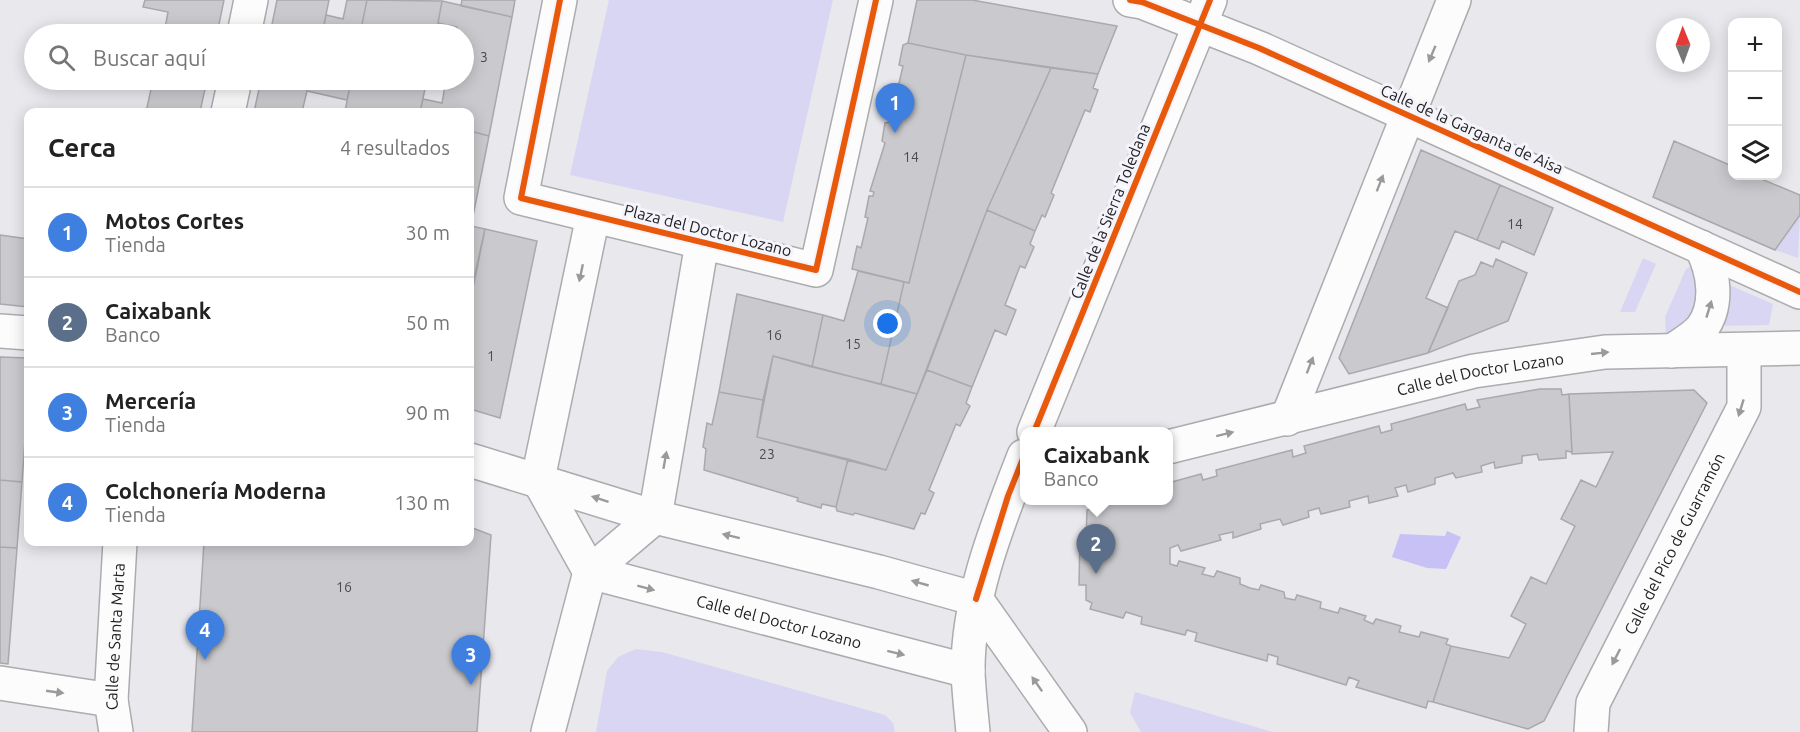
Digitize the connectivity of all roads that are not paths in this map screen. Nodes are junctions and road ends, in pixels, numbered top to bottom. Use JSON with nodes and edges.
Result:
{"nodes":[{"id":1,"x":251,"y":0,"type":"edge"},
{"id":2,"x":560,"y":0,"type":"edge"},
{"id":3,"x":876,"y":0,"type":"edge"},
{"id":4,"x":1130,"y":0,"type":"edge"},
{"id":5,"x":1454,"y":0,"type":"edge"},
{"id":6,"x":1205,"y":12,"type":"edge"},
{"id":7,"x":246,"y":24,"type":"edge"},
{"id":8,"x":233,"y":90,"type":"edge"},
{"id":9,"x":229,"y":108,"type":"edge"},
{"id":10,"x":1407,"y":114,"type":"junction"},
{"id":11,"x":593,"y":216,"type":"junction"},
{"id":12,"x":702,"y":243,"type":"junction"},
{"id":13,"x":1701,"y":247,"type":"junction"},
{"id":14,"x":1800,"y":292,"type":"edge"},
{"id":15,"x":0,"y":331,"type":"edge"},
{"id":16,"x":24,"y":333,"type":"edge"},
{"id":17,"x":1800,"y":348,"type":"edge"},
{"id":18,"x":1672,"y":351,"type":"junction"},
{"id":19,"x":1744,"y":351,"type":"junction"},
{"id":20,"x":1287,"y":419,"type":"junction"},
{"id":21,"x":1036,"y":427,"type":"edge"},
{"id":22,"x":1173,"y":446,"type":"edge"},
{"id":23,"x":474,"y":461,"type":"edge"},
{"id":24,"x":1020,"y":475,"type":"edge"},
{"id":25,"x":538,"y":479,"type":"junction"},
{"id":26,"x":1016,"y":494,"type":"edge"},
{"id":27,"x":655,"y":517,"type":"junction"},
{"id":28,"x":120,"y":546,"type":"edge"},
{"id":29,"x":590,"y":572,"type":"junction"},
{"id":30,"x":976,"y":599,"type":"junction"},
{"id":31,"x":968,"y":671,"type":"junction"},
{"id":32,"x":0,"y":683,"type":"edge"},
{"id":33,"x":111,"y":700,"type":"junction"},
{"id":34,"x":116,"y":732,"type":"edge"},
{"id":35,"x":548,"y":732,"type":"edge"},
{"id":36,"x":973,"y":732,"type":"edge"},
{"id":37,"x":1070,"y":732,"type":"edge"},
{"id":38,"x":1591,"y":732,"type":"edge"}],
"edges":[{"from":1,"to":7,"type":"street"},
{"from":2,"to":11,"type":"street","name":"Plaza del Doctor Lozano"},
{"from":3,"to":12,"type":"street","name":"Plaza del Doctor Lozano"},
{"from":4,"to":6,"type":"street","name":"Calle de la Garganta de Aisa"},
{"from":5,"to":10,"type":"street","one_way":true},
{"from":6,"to":10,"type":"street","name":"Calle de la Garganta de Aisa"},
{"from":6,"to":21,"type":"street","name":"Calle de la Sierra Toledana"},
{"from":8,"to":9,"type":"street"},
{"from":10,"to":13,"type":"street","name":"Calle de la Garganta de Aisa"},
{"from":20,"to":10,"type":"street","one_way":true},
{"from":11,"to":12,"type":"street","name":"Plaza del Doctor Lozano"},
{"from":11,"to":25,"type":"street","one_way":true},
{"from":27,"to":12,"type":"street","name":"Plaza del Doctor Lozano","one_way":true},
{"from":13,"to":14,"type":"street","name":"Calle de la Garganta de Aisa"},
{"from":18,"to":13,"type":"street","one_way":true},
{"from":15,"to":16,"type":"street"},
{"from":17,"to":19,"type":"street","name":"Calle del Doctor Lozano"},
{"from":18,"to":19,"type":"street","name":"Calle del Doctor Lozano"},
{"from":20,"to":18,"type":"street","name":"Calle del Doctor Lozano","one_way":true},
{"from":19,"to":38,"type":"street","name":"Calle del Pico de Guarramón","one_way":true},
{"from":22,"to":20,"type":"street","name":"Calle del Doctor Lozano","one_way":true},
{"from":23,"to":25,"type":"street"},
{"from":24,"to":26,"type":"street"},
{"from":27,"to":25,"type":"street","one_way":true},
{"from":25,"to":29,"type":"street"},
{"from":26,"to":30,"type":"street"},
{"from":27,"to":29,"type":"street"},
{"from":30,"to":27,"type":"street","one_way":true},
{"from":28,"to":33,"type":"street","name":"Calle de Santa Marta"},
{"from":29,"to":31,"type":"street","name":"Calle del Doctor Lozano","one_way":true},
{"from":29,"to":35,"type":"street"},
{"from":30,"to":31,"type":"street"},
{"from":37,"to":30,"type":"street","one_way":true},
{"from":31,"to":36,"type":"street"},
{"from":32,"to":33,"type":"street","one_way":true},
{"from":33,"to":34,"type":"street","name":"Calle de Santa Marta"}]}
